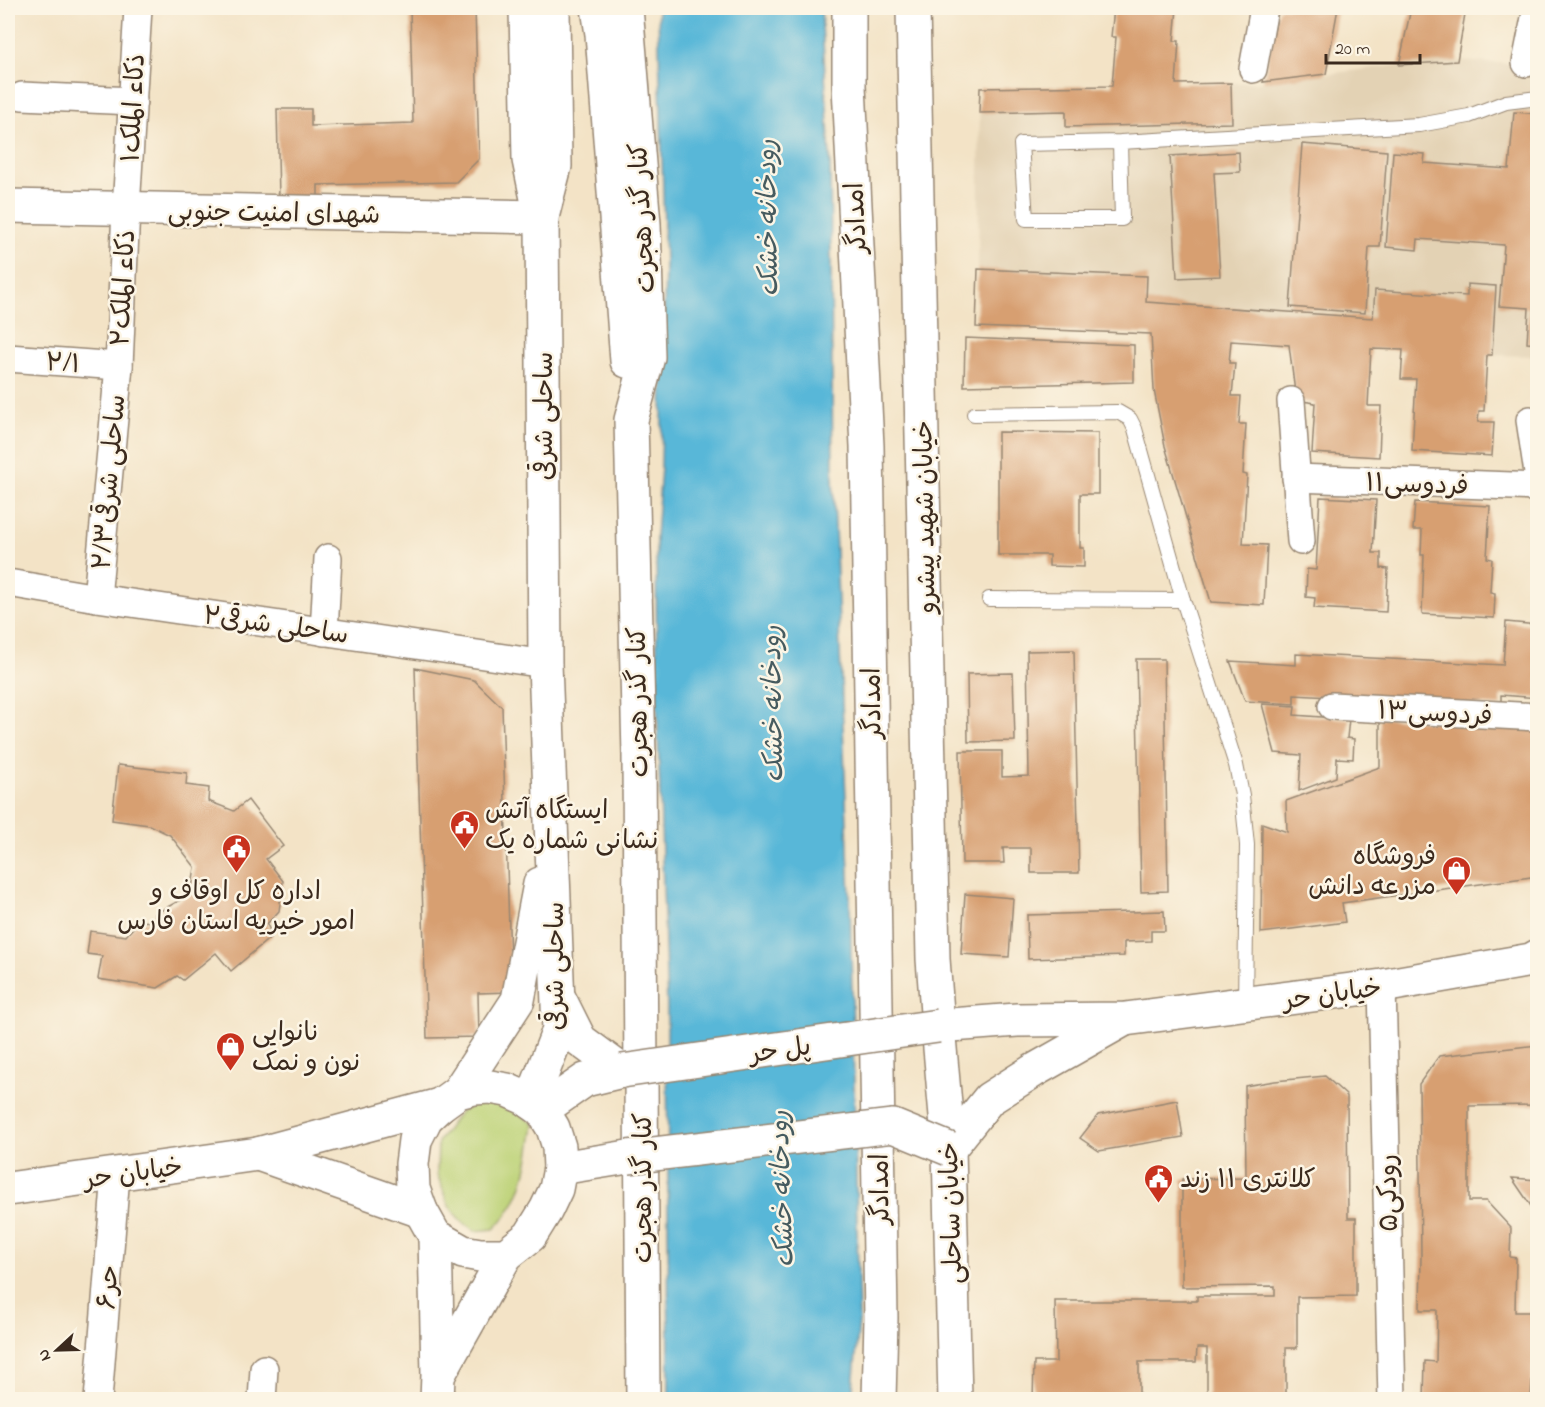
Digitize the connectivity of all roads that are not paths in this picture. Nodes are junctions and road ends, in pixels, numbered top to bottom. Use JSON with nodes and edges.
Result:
{"nodes":[{"id":1,"x":138,"y":8,"type":"edge"},
{"id":2,"x":526,"y":8,"type":"edge"},
{"id":3,"x":553,"y":8,"type":"edge"},
{"id":4,"x":598,"y":8,"type":"edge"},
{"id":5,"x":626,"y":8,"type":"edge"},
{"id":6,"x":849,"y":8,"type":"edge"},
{"id":7,"x":913,"y":8,"type":"edge"},
{"id":8,"x":1264,"y":8,"type":"edge"},
{"id":9,"x":1537,"y":8,"type":"edge"},
{"id":10,"x":1526,"y":63,"type":"dead end"},
{"id":11,"x":1253,"y":69,"type":"dead end"},
{"id":12,"x":22,"y":96,"type":"dead end"},
{"id":13,"x":1538,"y":98,"type":"edge"},
{"id":14,"x":133,"y":101,"type":"junction"},
{"id":15,"x":1120,"y":142,"type":"junction"},
{"id":16,"x":8,"y":206,"type":"edge"},
{"id":17,"x":126,"y":209,"type":"junction"},
{"id":18,"x":542,"y":217,"type":"junction"},
{"id":19,"x":8,"y":358,"type":"edge"},
{"id":20,"x":119,"y":366,"type":"junction"},
{"id":21,"x":1291,"y":401,"type":"dead end"},
{"id":22,"x":974,"y":414,"type":"dead end"},
{"id":23,"x":631,"y":420,"type":"junction"},
{"id":24,"x":1530,"y":420,"type":"dead end"},
{"id":25,"x":1538,"y":472,"type":"edge"},
{"id":26,"x":1296,"y":478,"type":"junction"},
{"id":27,"x":1538,"y":487,"type":"edge"},
{"id":28,"x":1301,"y":541,"type":"dead end"},
{"id":29,"x":328,"y":558,"type":"dead end"},
{"id":30,"x":8,"y":583,"type":"edge"},
{"id":31,"x":97,"y":598,"type":"junction"},
{"id":32,"x":989,"y":598,"type":"dead end"},
{"id":33,"x":1183,"y":600,"type":"junction"},
{"id":34,"x":324,"y":632,"type":"junction"},
{"id":35,"x":545,"y":664,"type":"junction"},
{"id":36,"x":1332,"y":706,"type":"dead end"},
{"id":37,"x":1538,"y":717,"type":"edge"},
{"id":38,"x":550,"y":826,"type":"junction"},
{"id":39,"x":1535,"y":959,"type":"edge"},
{"id":40,"x":1382,"y":986,"type":"junction"},
{"id":41,"x":558,"y":995,"type":"junction"},
{"id":42,"x":1245,"y":1005,"type":"junction"},
{"id":43,"x":1125,"y":1019,"type":"junction"},
{"id":44,"x":938,"y":1026,"type":"junction"},
{"id":45,"x":622,"y":1071,"type":"junction"},
{"id":46,"x":449,"y":1098,"type":"junction"},
{"id":47,"x":536,"y":1106,"type":"junction"},
{"id":48,"x":949,"y":1149,"type":"junction"},
{"id":49,"x":258,"y":1154,"type":"junction"},
{"id":50,"x":560,"y":1168,"type":"junction"},
{"id":51,"x":117,"y":1174,"type":"junction"},
{"id":52,"x":8,"y":1189,"type":"edge"},
{"id":53,"x":428,"y":1223,"type":"junction"},
{"id":54,"x":506,"y":1255,"type":"junction"},
{"id":55,"x":880,"y":1318,"type":"junction"},
{"id":56,"x":264,"y":1369,"type":"dead end"},
{"id":57,"x":438,"y":1387,"type":"edge"},
{"id":58,"x":98,"y":1400,"type":"edge"},
{"id":59,"x":262,"y":1400,"type":"edge"},
{"id":60,"x":643,"y":1400,"type":"edge"},
{"id":61,"x":879,"y":1400,"type":"edge"},
{"id":62,"x":885,"y":1400,"type":"edge"},
{"id":63,"x":955,"y":1400,"type":"edge"},
{"id":64,"x":1392,"y":1400,"type":"edge"}],
"edges":[{"from":1,"to":14,"type":"street","name":"ذکاء الملک۱"},
{"from":2,"to":18,"type":"main road"},
{"from":3,"to":18,"type":"main road","name":"ساحلی شرقی"},
{"from":4,"to":23,"type":"main road"},
{"from":5,"to":23,"type":"main road","name":"کنار گذر هجرت"},
{"from":6,"to":55,"type":"main road","name":"امدادگر"},
{"from":7,"to":44,"type":"main road","name":"خیابان شهید پیشرو"},
{"from":8,"to":11,"type":"street"},
{"from":9,"to":10,"type":"street"},
{"from":12,"to":14,"type":"street"},
{"from":13,"to":15,"type":"lane"},
{"from":14,"to":17,"type":"street","name":"ذکاء الملک۱"},
{"from":15,"to":15,"type":"lane"},
{"from":16,"to":17,"type":"main road","name":"شهدای امنیت جنوبی"},
{"from":17,"to":18,"type":"main road","name":"شهدای امنیت جنوبی"},
{"from":17,"to":20,"type":"street","name":"ذکاء الملک۲"},
{"from":18,"to":35,"type":"main road","name":"ساحلی شرقی"},
{"from":19,"to":20,"type":"street","name":"۲/‍۱"},
{"from":20,"to":31,"type":"street","name":"ساحلی شرقی۲/۳"},
{"from":21,"to":26,"type":"street"},
{"from":22,"to":33,"type":"lane"},
{"from":23,"to":60,"type":"main road","name":"کنار گذر هجرت"},
{"from":24,"to":25,"type":"street"},
{"from":26,"to":27,"type":"street","name":"فردوسی۱۱"},
{"from":26,"to":28,"type":"street"},
{"from":29,"to":34,"type":"street"},
{"from":30,"to":31,"type":"street","name":"ساحلی شرقی۲"},
{"from":31,"to":34,"type":"street","name":"ساحلی شرقی۲"},
{"from":32,"to":33,"type":"lane"},
{"from":33,"to":42,"type":"lane"},
{"from":34,"to":35,"type":"street","name":"ساحلی شرقی۲"},
{"from":35,"to":38,"type":"main road","name":"ساحلی شرقی"},
{"from":36,"to":37,"type":"street","name":"فردوسی۱۳"},
{"from":38,"to":41,"type":"main road","name":"ساحلی شرقی"},
{"from":38,"to":46,"type":"main road","name":"ساحلی شرقی"},
{"from":39,"to":40,"type":"main road","name":"خیابان حر"},
{"from":40,"to":42,"type":"main road","name":"خیابان حر"},
{"from":40,"to":64,"type":"street","name":"رودکی۵"},
{"from":41,"to":45,"type":"main road"},
{"from":41,"to":47,"type":"main road","name":"ساحلی شرقی"},
{"from":42,"to":43,"type":"main road","name":"خیابان حر"},
{"from":43,"to":44,"type":"main road","name":"خیابان حر"},
{"from":43,"to":48,"type":"main road","name":"خیابان حر"},
{"from":44,"to":45,"type":"main road","name":"پل حر","bridge":true},
{"from":44,"to":48,"type":"main road","name":"خیابان ساحلی"},
{"from":45,"to":47,"type":"main road","name":"پل حر"},
{"from":46,"to":47,"type":"main road"},
{"from":46,"to":49,"type":"main road","name":"خیابان حر"},
{"from":46,"to":53,"type":"main road"},
{"from":47,"to":50,"type":"main road"},
{"from":48,"to":50,"type":"main road","bridge":true},
{"from":48,"to":63,"type":"main road","name":"خیابان ساحلی"},
{"from":49,"to":51,"type":"main road","name":"خیابان حر"},
{"from":49,"to":53,"type":"main road"},
{"from":50,"to":54,"type":"main road"},
{"from":51,"to":52,"type":"main road","name":"خیابان حر"},
{"from":51,"to":58,"type":"street","name":"حر۶"},
{"from":53,"to":54,"type":"main road"},
{"from":53,"to":57,"type":"main road"},
{"from":54,"to":57,"type":"main road"},
{"from":55,"to":61,"type":"main road","name":"امدادگر"},
{"from":55,"to":62,"type":"main road"},
{"from":56,"to":59,"type":"street"}]}
